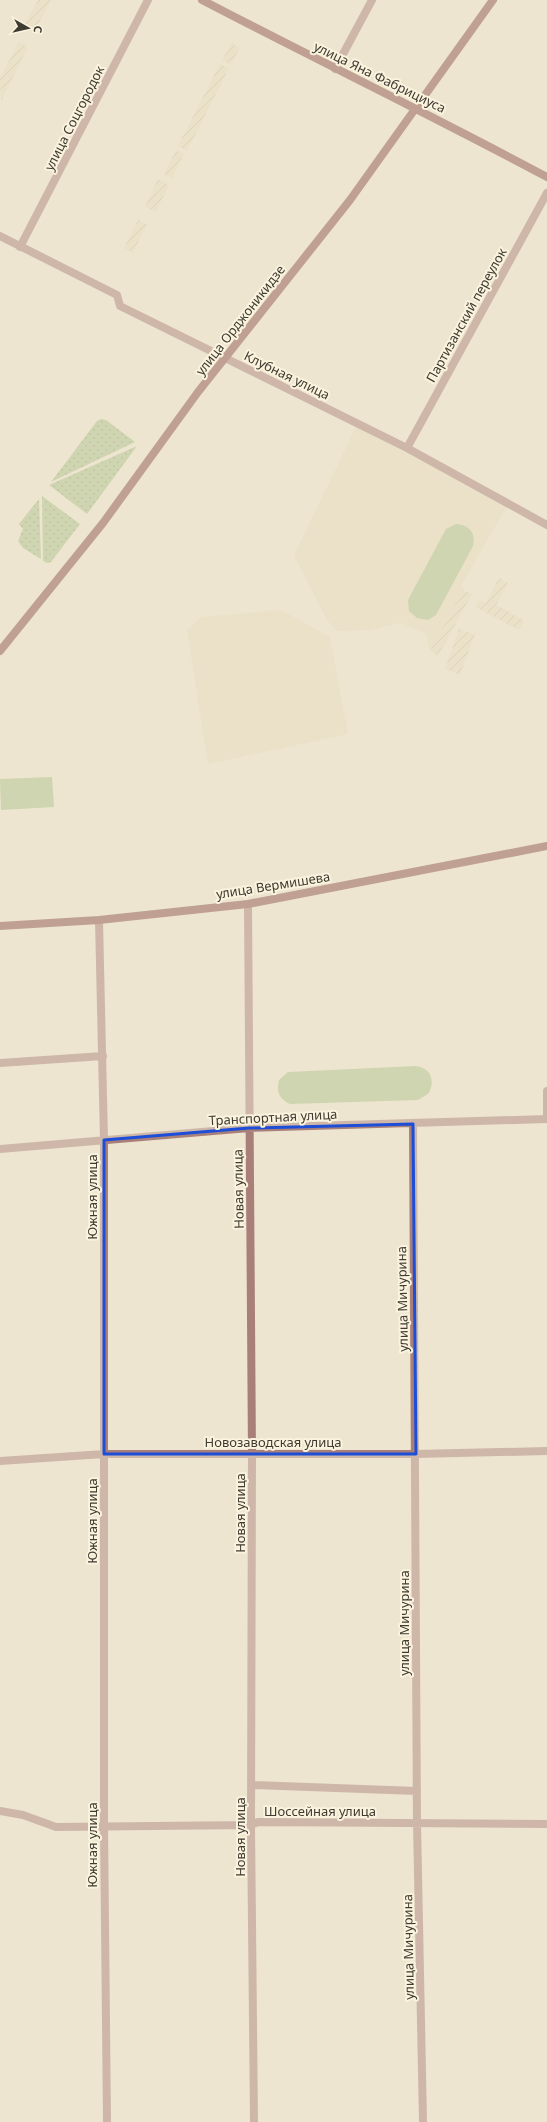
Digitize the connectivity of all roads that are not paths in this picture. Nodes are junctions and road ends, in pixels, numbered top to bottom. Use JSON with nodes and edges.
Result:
{"nodes":[{"id":1,"x":148,"y":0,"type":"edge"},
{"id":2,"x":202,"y":0,"type":"edge"},
{"id":3,"x":372,"y":0,"type":"edge"},
{"id":4,"x":493,"y":0,"type":"edge"},
{"id":5,"x":335,"y":69,"type":"junction"},
{"id":6,"x":417,"y":108,"type":"junction"},
{"id":7,"x":547,"y":177,"type":"edge"},
{"id":8,"x":547,"y":193,"type":"edge"},
{"id":9,"x":0,"y":236,"type":"edge"},
{"id":10,"x":20,"y":247,"type":"junction"},
{"id":11,"x":225,"y":358,"type":"junction"},
{"id":12,"x":407,"y":448,"type":"junction"},
{"id":13,"x":547,"y":525,"type":"edge"},
{"id":14,"x":0,"y":652,"type":"edge"},
{"id":15,"x":547,"y":846,"type":"edge"},
{"id":16,"x":248,"y":904,"type":"junction"},
{"id":17,"x":99,"y":920,"type":"junction"},
{"id":18,"x":0,"y":926,"type":"edge"},
{"id":19,"x":102,"y":1056,"type":"junction"},
{"id":20,"x":0,"y":1063,"type":"edge"},
{"id":21,"x":547,"y":1091,"type":"edge"},
{"id":22,"x":547,"y":1118,"type":"edge"},
{"id":23,"x":412,"y":1124,"type":"junction"},
{"id":24,"x":249,"y":1128,"type":"junction"},
{"id":25,"x":104,"y":1140,"type":"junction"},
{"id":26,"x":0,"y":1149,"type":"edge"},
{"id":27,"x":547,"y":1451,"type":"edge"},
{"id":28,"x":104,"y":1454,"type":"junction"},
{"id":29,"x":416,"y":1454,"type":"junction"},
{"id":30,"x":252,"y":1455,"type":"junction"},
{"id":31,"x":0,"y":1461,"type":"edge"},
{"id":32,"x":251,"y":1786,"type":"junction"},
{"id":33,"x":417,"y":1791,"type":"junction"},
{"id":34,"x":0,"y":1811,"type":"edge"},
{"id":35,"x":417,"y":1823,"type":"junction"},
{"id":36,"x":547,"y":1824,"type":"edge"},
{"id":37,"x":104,"y":1825,"type":"junction"},
{"id":38,"x":251,"y":1825,"type":"junction"},
{"id":39,"x":107,"y":2122,"type":"edge"},
{"id":40,"x":254,"y":2122,"type":"edge"},
{"id":41,"x":423,"y":2122,"type":"edge"}],
"edges":[{"from":1,"to":10,"type":"street","name":"улица Соцгородок"},
{"from":2,"to":5,"type":"street","name":"улица Яна Фабрициуса"},
{"from":3,"to":5,"type":"street"},
{"from":4,"to":6,"type":"street","name":"улица Орджоникидзе"},
{"from":5,"to":6,"type":"street","name":"улица Яна Фабрициуса"},
{"from":6,"to":7,"type":"street","name":"улица Яна Фабрициуса"},
{"from":6,"to":11,"type":"street","name":"улица Орджоникидзе"},
{"from":8,"to":12,"type":"street","name":"Партизанский переулок"},
{"from":9,"to":10,"type":"street","name":"Клубная улица"},
{"from":10,"to":11,"type":"street","name":"Клубная улица"},
{"from":11,"to":12,"type":"street","name":"Клубная улица"},
{"from":11,"to":14,"type":"street","name":"улица Орджоникидзе"},
{"from":12,"to":13,"type":"street","name":"Клубная улица"},
{"from":15,"to":16,"type":"street","name":"улица Вермишева"},
{"from":16,"to":17,"type":"street","name":"улица Вермишева"},
{"from":16,"to":24,"type":"street","name":"Новая улица"},
{"from":17,"to":18,"type":"street","name":"улица Вермишева"},
{"from":17,"to":19,"type":"street","name":"Южная улица"},
{"from":19,"to":20,"type":"street"},
{"from":19,"to":25,"type":"street","name":"Южная улица"},
{"from":21,"to":22,"type":"street"},
{"from":22,"to":23,"type":"street","name":"Транспортная улица"},
{"from":23,"to":24,"type":"street","name":"Транспортная улица"},
{"from":23,"to":29,"type":"street","name":"улица Мичурина"},
{"from":24,"to":25,"type":"street","name":"Транспортная улица"},
{"from":24,"to":30,"type":"street","name":"Новая улица"},
{"from":25,"to":26,"type":"street","name":"Транспортная улица"},
{"from":25,"to":28,"type":"street","name":"Южная улица"},
{"from":27,"to":29,"type":"street","name":"Новозаводская улица"},
{"from":28,"to":30,"type":"street","name":"Новозаводская улица"},
{"from":28,"to":31,"type":"street","name":"Новозаводская улица"},
{"from":28,"to":37,"type":"street","name":"Южная улица"},
{"from":29,"to":30,"type":"street","name":"Новозаводская улица"},
{"from":29,"to":33,"type":"street","name":"улица Мичурина"},
{"from":30,"to":32,"type":"street","name":"Новая улица"},
{"from":32,"to":33,"type":"street"},
{"from":32,"to":38,"type":"street","name":"Новая улица"},
{"from":33,"to":35,"type":"street","name":"улица Мичурина"},
{"from":34,"to":37,"type":"street","name":"Шоссейная улица"},
{"from":35,"to":36,"type":"street","name":"Шоссейная улица"},
{"from":35,"to":38,"type":"street","name":"Шоссейная улица"},
{"from":35,"to":41,"type":"street","name":"улица Мичурина"},
{"from":37,"to":38,"type":"street","name":"Шоссейная улица"},
{"from":37,"to":39,"type":"street","name":"Южная улица"},
{"from":38,"to":40,"type":"street","name":"Новая улица"}]}
